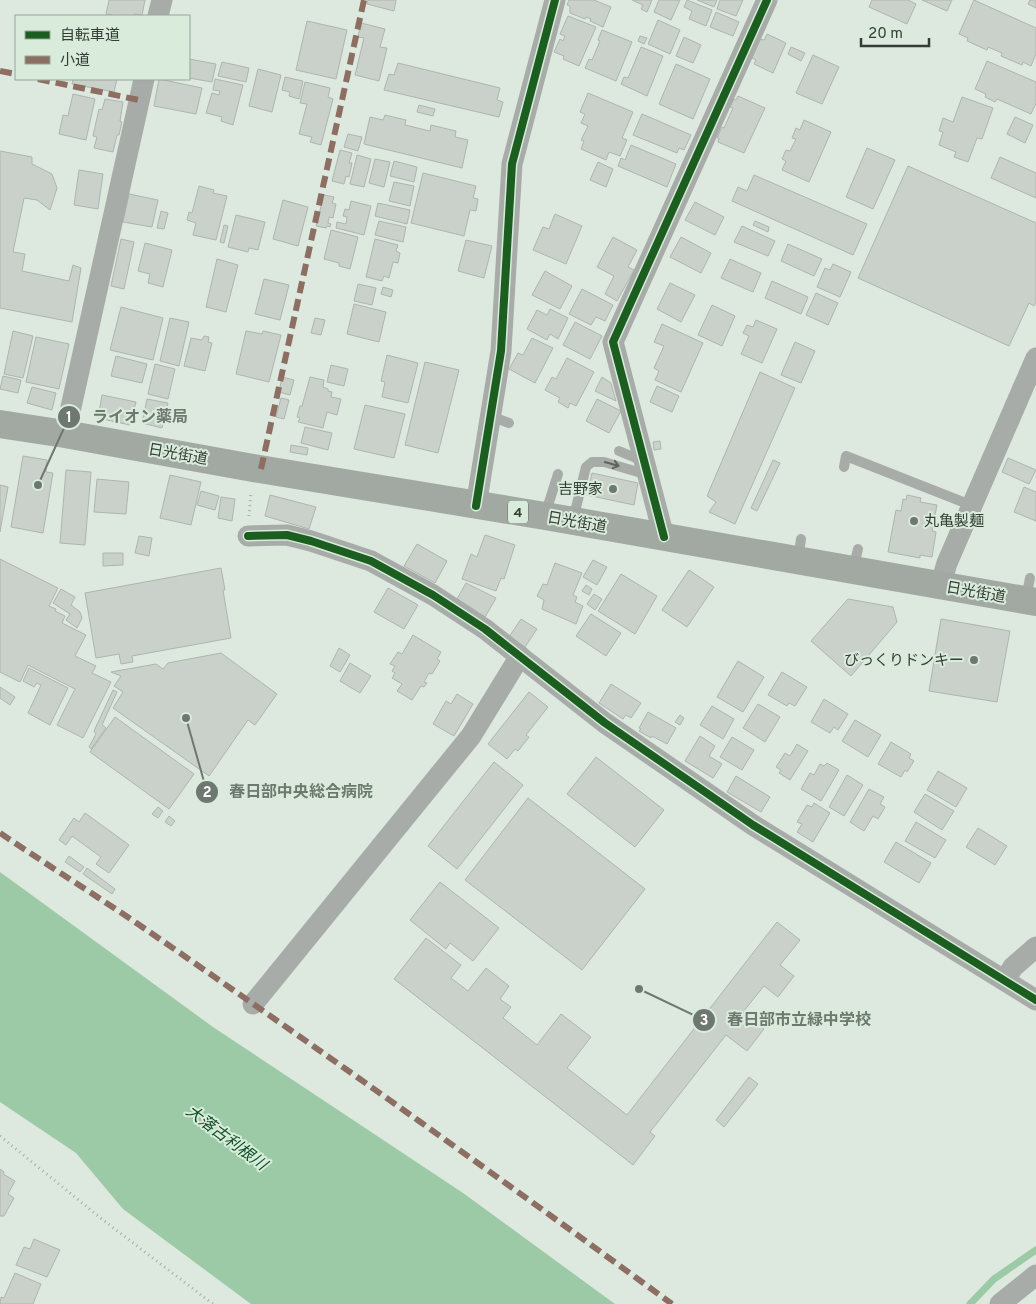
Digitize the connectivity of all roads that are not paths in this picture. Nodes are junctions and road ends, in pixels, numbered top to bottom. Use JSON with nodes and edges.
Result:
{"nodes":[{"id":1,"x":162,"y":0,"type":"edge"},
{"id":2,"x":555,"y":0,"type":"edge"},
{"id":3,"x":767,"y":0,"type":"edge"},
{"id":4,"x":158,"y":15,"type":"edge"},
{"id":5,"x":144,"y":80,"type":"edge"},
{"id":6,"x":1036,"y":358,"type":"edge"},
{"id":7,"x":0,"y":424,"type":"edge"},
{"id":8,"x":65,"y":434,"type":"junction"},
{"id":9,"x":619,"y":451,"type":"dead end"},
{"id":10,"x":844,"y":467,"type":"dead end"},
{"id":11,"x":646,"y":468,"type":"junction"},
{"id":12,"x":558,"y":474,"type":"dead end"},
{"id":13,"x":476,"y":506,"type":"junction"},
{"id":14,"x":973,"y":506,"type":"junction"},
{"id":15,"x":545,"y":516,"type":"junction"},
{"id":16,"x":573,"y":521,"type":"junction"},
{"id":17,"x":248,"y":536,"type":"road end"},
{"id":18,"x":664,"y":537,"type":"junction"},
{"id":19,"x":940,"y":586,"type":"junction"},
{"id":20,"x":1031,"y":593,"type":"edge"},
{"id":21,"x":520,"y":656,"type":"junction"},
{"id":22,"x":1036,"y":947,"type":"edge"},
{"id":23,"x":1005,"y":980,"type":"junction"},
{"id":24,"x":1036,"y":1000,"type":"edge"},
{"id":25,"x":253,"y":1004,"type":"dead end"},
{"id":26,"x":1036,"y":1274,"type":"edge"},
{"id":27,"x":1000,"y":1304,"type":"edge"}],
"edges":[{"from":1,"to":4,"type":"street"},
{"from":2,"to":13,"type":"street"},
{"from":3,"to":11,"type":"street"},
{"from":5,"to":8,"type":"street"},
{"from":6,"to":14,"type":"street"},
{"from":7,"to":8,"type":"highway","name":"日光街道","number":"4"},
{"from":8,"to":13,"type":"highway","name":"日光街道","number":"4"},
{"from":9,"to":11,"type":"lane"},
{"from":10,"to":14,"type":"lane"},
{"from":16,"to":11,"type":"lane","one_way":true},
{"from":11,"to":18,"type":"street"},
{"from":12,"to":15,"type":"lane"},
{"from":13,"to":15,"type":"highway","name":"日光街道","number":"4"},
{"from":14,"to":19,"type":"street"},
{"from":15,"to":16,"type":"highway","name":"日光街道","number":"4"},
{"from":16,"to":18,"type":"highway","name":"日光街道","number":"4"},
{"from":17,"to":21,"type":"street"},
{"from":18,"to":19,"type":"highway","name":"日光街道","number":"4"},
{"from":19,"to":20,"type":"highway","name":"日光街道","number":"4"},
{"from":21,"to":23,"type":"street"},
{"from":21,"to":25,"type":"street"},
{"from":22,"to":23,"type":"street"},
{"from":23,"to":24,"type":"street"},
{"from":26,"to":27,"type":"street"}]}
